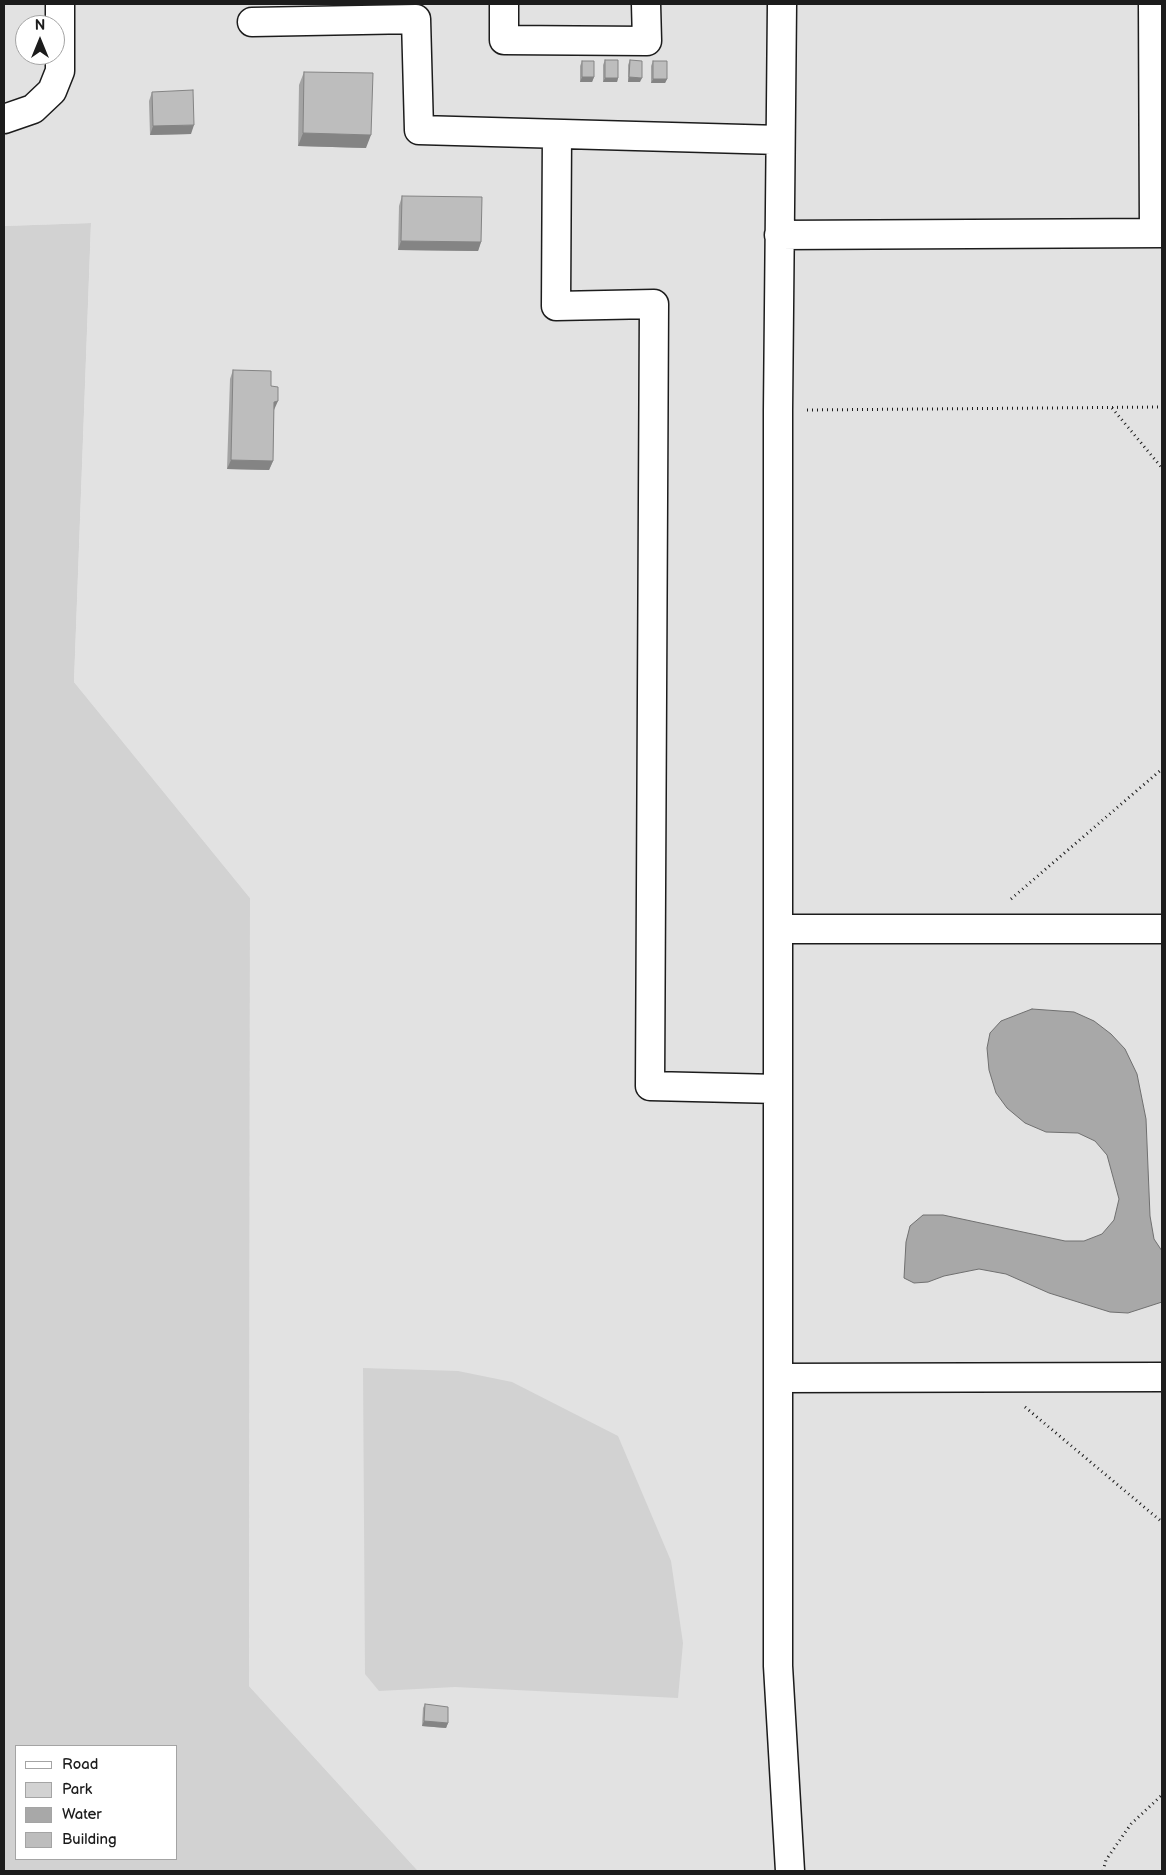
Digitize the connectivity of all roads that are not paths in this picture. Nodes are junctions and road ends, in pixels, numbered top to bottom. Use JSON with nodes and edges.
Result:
{"nodes":[{"id":1,"x":60,"y":4,"type":"edge"},
{"id":2,"x":504,"y":4,"type":"edge"},
{"id":3,"x":646,"y":4,"type":"edge"},
{"id":4,"x":782,"y":4,"type":"edge"},
{"id":5,"x":1153,"y":4,"type":"edge"},
{"id":6,"x":252,"y":22,"type":"dead end"},
{"id":7,"x":4,"y":120,"type":"edge"},
{"id":8,"x":557,"y":134,"type":"junction"},
{"id":9,"x":780,"y":140,"type":"junction"},
{"id":10,"x":1158,"y":233,"type":"edge"},
{"id":11,"x":778,"y":235,"type":"junction"},
{"id":12,"x":1162,"y":928,"type":"edge"},
{"id":13,"x":778,"y":929,"type":"junction"},
{"id":14,"x":778,"y":1089,"type":"junction"},
{"id":15,"x":778,"y":1378,"type":"junction"},
{"id":16,"x":1162,"y":1378,"type":"edge"},
{"id":17,"x":790,"y":1871,"type":"edge"}],
"edges":[{"from":1,"to":7,"type":"lane"},
{"from":2,"to":3,"type":"lane"},
{"from":4,"to":9,"type":"lane"},
{"from":5,"to":10,"type":"lane"},
{"from":6,"to":8,"type":"lane"},
{"from":8,"to":9,"type":"lane"},
{"from":8,"to":14,"type":"lane"},
{"from":9,"to":11,"type":"lane"},
{"from":10,"to":11,"type":"lane"},
{"from":11,"to":13,"type":"lane"},
{"from":12,"to":13,"type":"lane"},
{"from":13,"to":14,"type":"lane"},
{"from":14,"to":15,"type":"lane"},
{"from":15,"to":16,"type":"lane"},
{"from":15,"to":17,"type":"lane"}]}
